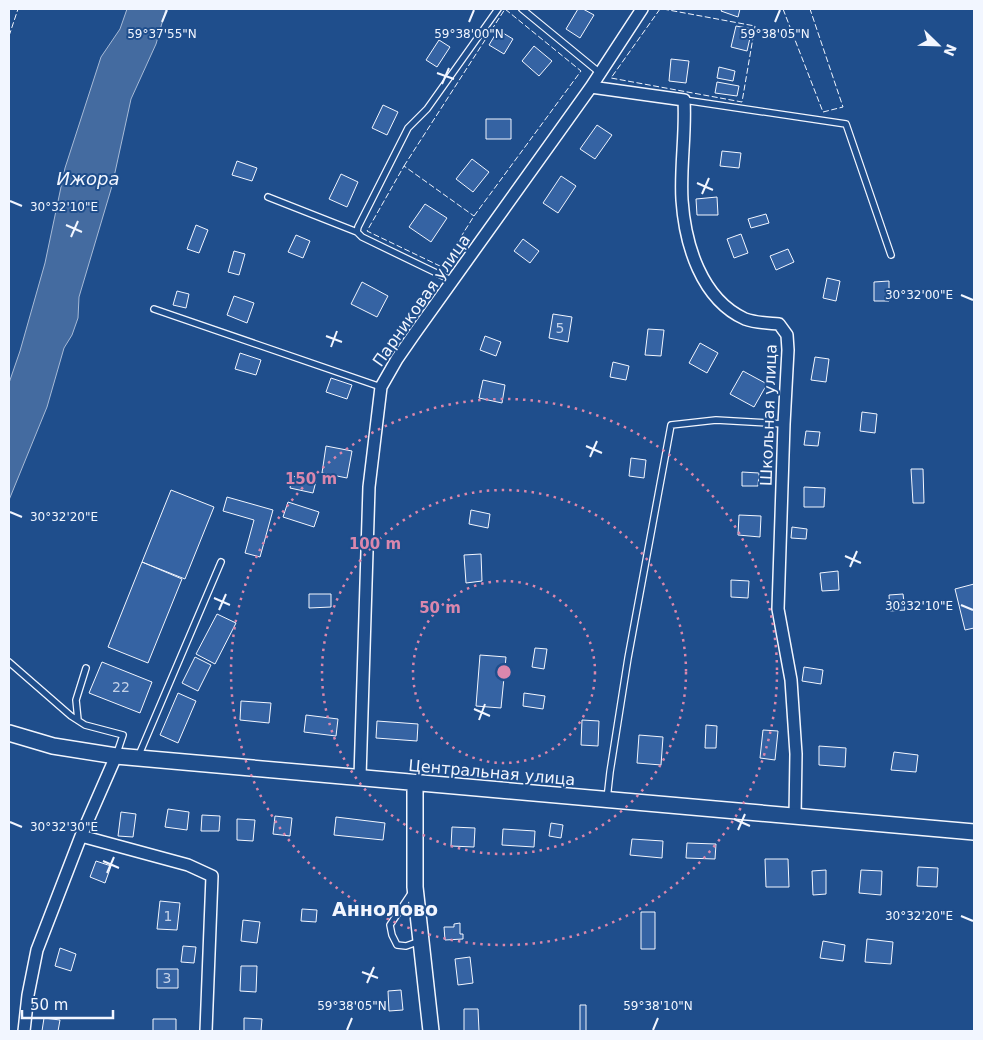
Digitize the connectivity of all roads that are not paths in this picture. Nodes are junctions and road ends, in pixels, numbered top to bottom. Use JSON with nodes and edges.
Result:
{"nodes":[{"id":1,"x":498,"y":9,"type":"edge"},
{"id":2,"x":522,"y":9,"type":"edge"},
{"id":3,"x":642,"y":9,"type":"edge"},
{"id":4,"x":600,"y":73,"type":"junction"},
{"id":5,"x":592,"y":87,"type":"junction"},
{"id":6,"x":684,"y":100,"type":"junction"},
{"id":7,"x":268,"y":197,"type":"dead end"},
{"id":8,"x":357,"y":232,"type":"junction"},
{"id":9,"x":891,"y":255,"type":"dead end"},
{"id":10,"x":453,"y":281,"type":"junction"},
{"id":11,"x":154,"y":309,"type":"dead end"},
{"id":12,"x":381,"y":386,"type":"junction"},
{"id":13,"x":784,"y":424,"type":"junction"},
{"id":14,"x":221,"y":562,"type":"dead end"},
{"id":15,"x":9,"y":662,"type":"edge"},
{"id":16,"x":86,"y":668,"type":"dead end"},
{"id":17,"x":78,"y":720,"type":"junction"},
{"id":18,"x":9,"y":733,"type":"edge"},
{"id":19,"x":116,"y":756,"type":"junction"},
{"id":20,"x":138,"y":757,"type":"junction"},
{"id":21,"x":360,"y":777,"type":"junction"},
{"id":22,"x":415,"y":783,"type":"junction"},
{"id":23,"x":607,"y":799,"type":"junction"},
{"id":24,"x":795,"y":816,"type":"junction"},
{"id":25,"x":974,"y":832,"type":"edge"},
{"id":26,"x":81,"y":836,"type":"junction"},
{"id":27,"x":416,"y":887,"type":"junction"},
{"id":28,"x":420,"y":941,"type":"junction"},
{"id":29,"x":24,"y":1031,"type":"edge"},
{"id":30,"x":206,"y":1031,"type":"edge"},
{"id":31,"x":431,"y":1031,"type":"edge"}],
"edges":[{"from":1,"to":8,"type":"lane"},
{"from":2,"to":4,"type":"lane"},
{"from":3,"to":4,"type":"street","name":"Парниковая улица"},
{"from":4,"to":5,"type":"street","name":"Парниковая улица"},
{"from":5,"to":6,"type":"street"},
{"from":5,"to":10,"type":"street","name":"Парниковая улица"},
{"from":6,"to":9,"type":"lane"},
{"from":6,"to":13,"type":"street","name":"Школьная улица"},
{"from":7,"to":8,"type":"lane"},
{"from":8,"to":10,"type":"lane"},
{"from":10,"to":12,"type":"street","name":"Парниковая улица"},
{"from":11,"to":12,"type":"lane"},
{"from":12,"to":21,"type":"street","name":"Парниковая улица"},
{"from":13,"to":23,"type":"lane"},
{"from":13,"to":24,"type":"street","name":"Школьная улица"},
{"from":14,"to":20,"type":"lane"},
{"from":15,"to":17,"type":"lane"},
{"from":16,"to":17,"type":"lane"},
{"from":17,"to":19,"type":"lane"},
{"from":18,"to":19,"type":"main road","name":"Центральная улица"},
{"from":19,"to":20,"type":"main road","name":"Центральная улица"},
{"from":19,"to":26,"type":"street"},
{"from":20,"to":21,"type":"main road","name":"Центральная улица"},
{"from":21,"to":22,"type":"main road","name":"Центральная улица"},
{"from":22,"to":23,"type":"main road","name":"Центральная улица"},
{"from":22,"to":27,"type":"main road"},
{"from":23,"to":24,"type":"main road","name":"Центральная улица"},
{"from":24,"to":25,"type":"main road","name":"Центральная улица"},
{"from":26,"to":29,"type":"street"},
{"from":26,"to":30,"type":"street"},
{"from":27,"to":28,"type":"main road"},
{"from":27,"to":28,"type":"lane"},
{"from":28,"to":31,"type":"main road"}]}
